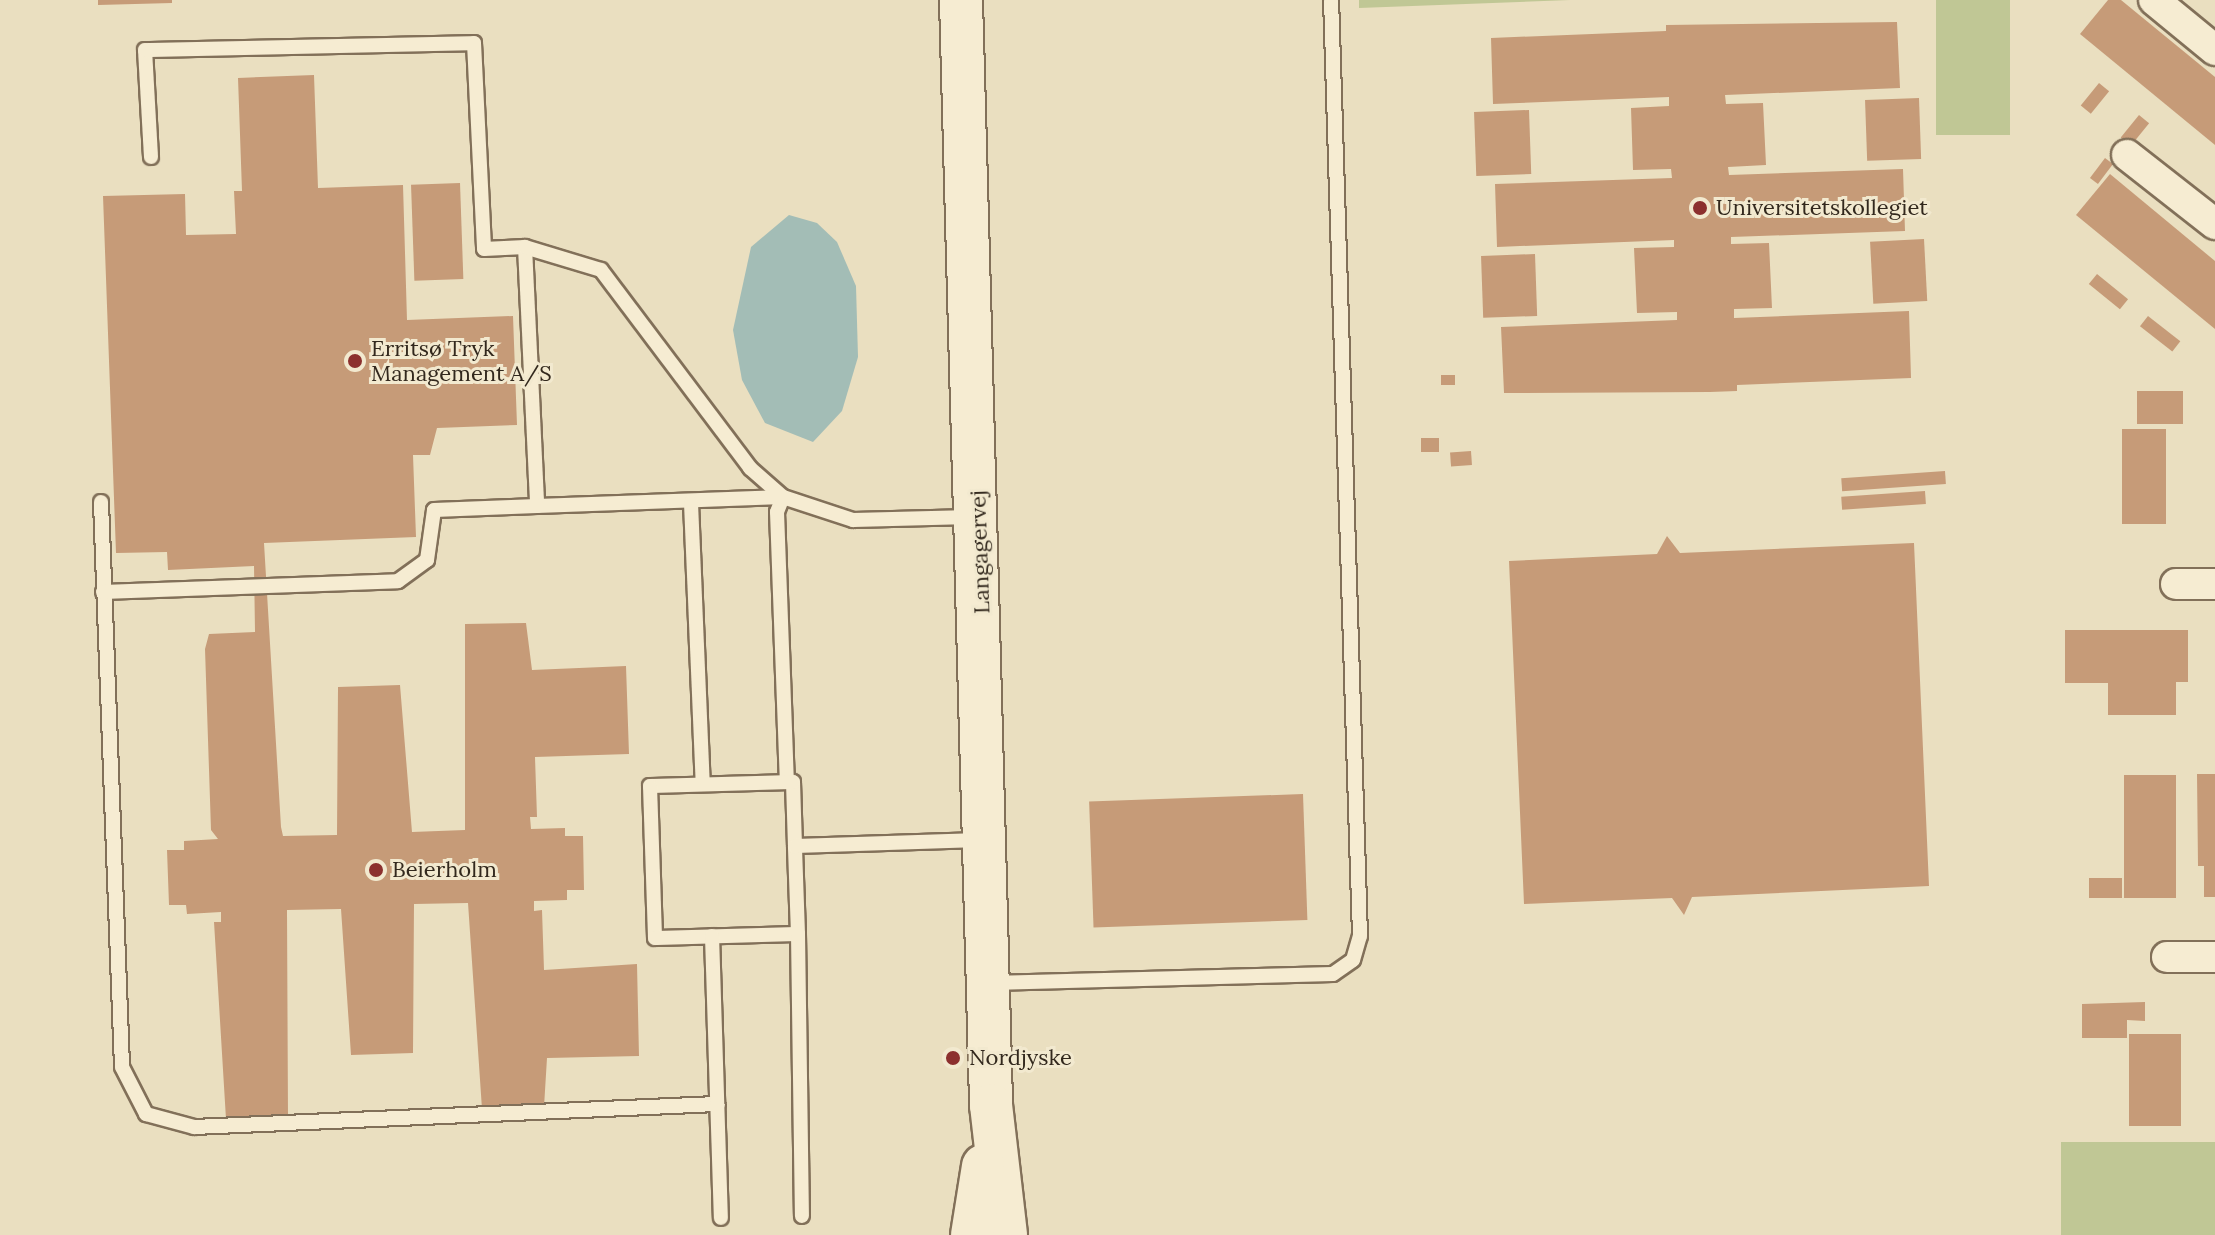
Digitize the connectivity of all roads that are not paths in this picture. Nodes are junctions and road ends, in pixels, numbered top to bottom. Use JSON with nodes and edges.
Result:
{"nodes":[{"id":1,"x":961,"y":0,"type":"edge"},
{"id":2,"x":1331,"y":0,"type":"edge"},
{"id":3,"x":2154,"y":0,"type":"edge"},
{"id":4,"x":2215,"y":50,"type":"edge"},
{"id":5,"x":2127,"y":155,"type":"dead end"},
{"id":6,"x":151,"y":157,"type":"dead end"},
{"id":7,"x":2215,"y":224,"type":"edge"},
{"id":8,"x":525,"y":247,"type":"junction"},
{"id":9,"x":783,"y":497,"type":"junction"},
{"id":10,"x":101,"y":502,"type":"dead end"},
{"id":11,"x":691,"y":503,"type":"junction"},
{"id":12,"x":537,"y":506,"type":"junction"},
{"id":13,"x":980,"y":517,"type":"junction"},
{"id":14,"x":2176,"y":584,"type":"dead end"},
{"id":15,"x":2215,"y":584,"type":"edge"},
{"id":16,"x":103,"y":592,"type":"junction"},
{"id":17,"x":787,"y":782,"type":"junction"},
{"id":18,"x":703,"y":784,"type":"junction"},
{"id":19,"x":989,"y":840,"type":"junction"},
{"id":20,"x":795,"y":846,"type":"junction"},
{"id":21,"x":798,"y":934,"type":"junction"},
{"id":22,"x":712,"y":936,"type":"junction"},
{"id":23,"x":2167,"y":957,"type":"dead end"},
{"id":24,"x":2215,"y":957,"type":"edge"},
{"id":25,"x":990,"y":983,"type":"junction"},
{"id":26,"x":717,"y":1104,"type":"junction"},
{"id":27,"x":991,"y":1105,"type":"junction"},
{"id":28,"x":802,"y":1216,"type":"dead end"},
{"id":29,"x":721,"y":1218,"type":"dead end"},
{"id":30,"x":972,"y":1235,"type":"edge"},
{"id":31,"x":1006,"y":1235,"type":"edge"}],
"edges":[{"from":1,"to":13,"type":"street","name":"Langagervej"},
{"from":2,"to":25,"type":"lane"},
{"from":3,"to":4,"type":"street"},
{"from":5,"to":7,"type":"street"},
{"from":6,"to":8,"type":"lane"},
{"from":8,"to":9,"type":"lane"},
{"from":8,"to":12,"type":"lane"},
{"from":9,"to":11,"type":"lane"},
{"from":9,"to":13,"type":"lane"},
{"from":9,"to":17,"type":"lane"},
{"from":10,"to":16,"type":"lane"},
{"from":11,"to":12,"type":"lane"},
{"from":11,"to":18,"type":"lane"},
{"from":12,"to":16,"type":"lane"},
{"from":13,"to":19,"type":"street","name":"Langagervej"},
{"from":14,"to":15,"type":"street"},
{"from":16,"to":26,"type":"lane"},
{"from":17,"to":18,"type":"lane"},
{"from":17,"to":20,"type":"lane"},
{"from":18,"to":22,"type":"lane"},
{"from":19,"to":20,"type":"lane"},
{"from":19,"to":25,"type":"street","name":"Langagervej"},
{"from":20,"to":21,"type":"lane"},
{"from":21,"to":22,"type":"lane"},
{"from":21,"to":28,"type":"lane"},
{"from":22,"to":26,"type":"lane"},
{"from":23,"to":24,"type":"street"},
{"from":25,"to":27,"type":"street","name":"Langagervej"},
{"from":26,"to":29,"type":"lane"},
{"from":27,"to":30,"type":"street","name":"Langagervej"},
{"from":27,"to":31,"type":"street","name":"Langagervej"}]}
